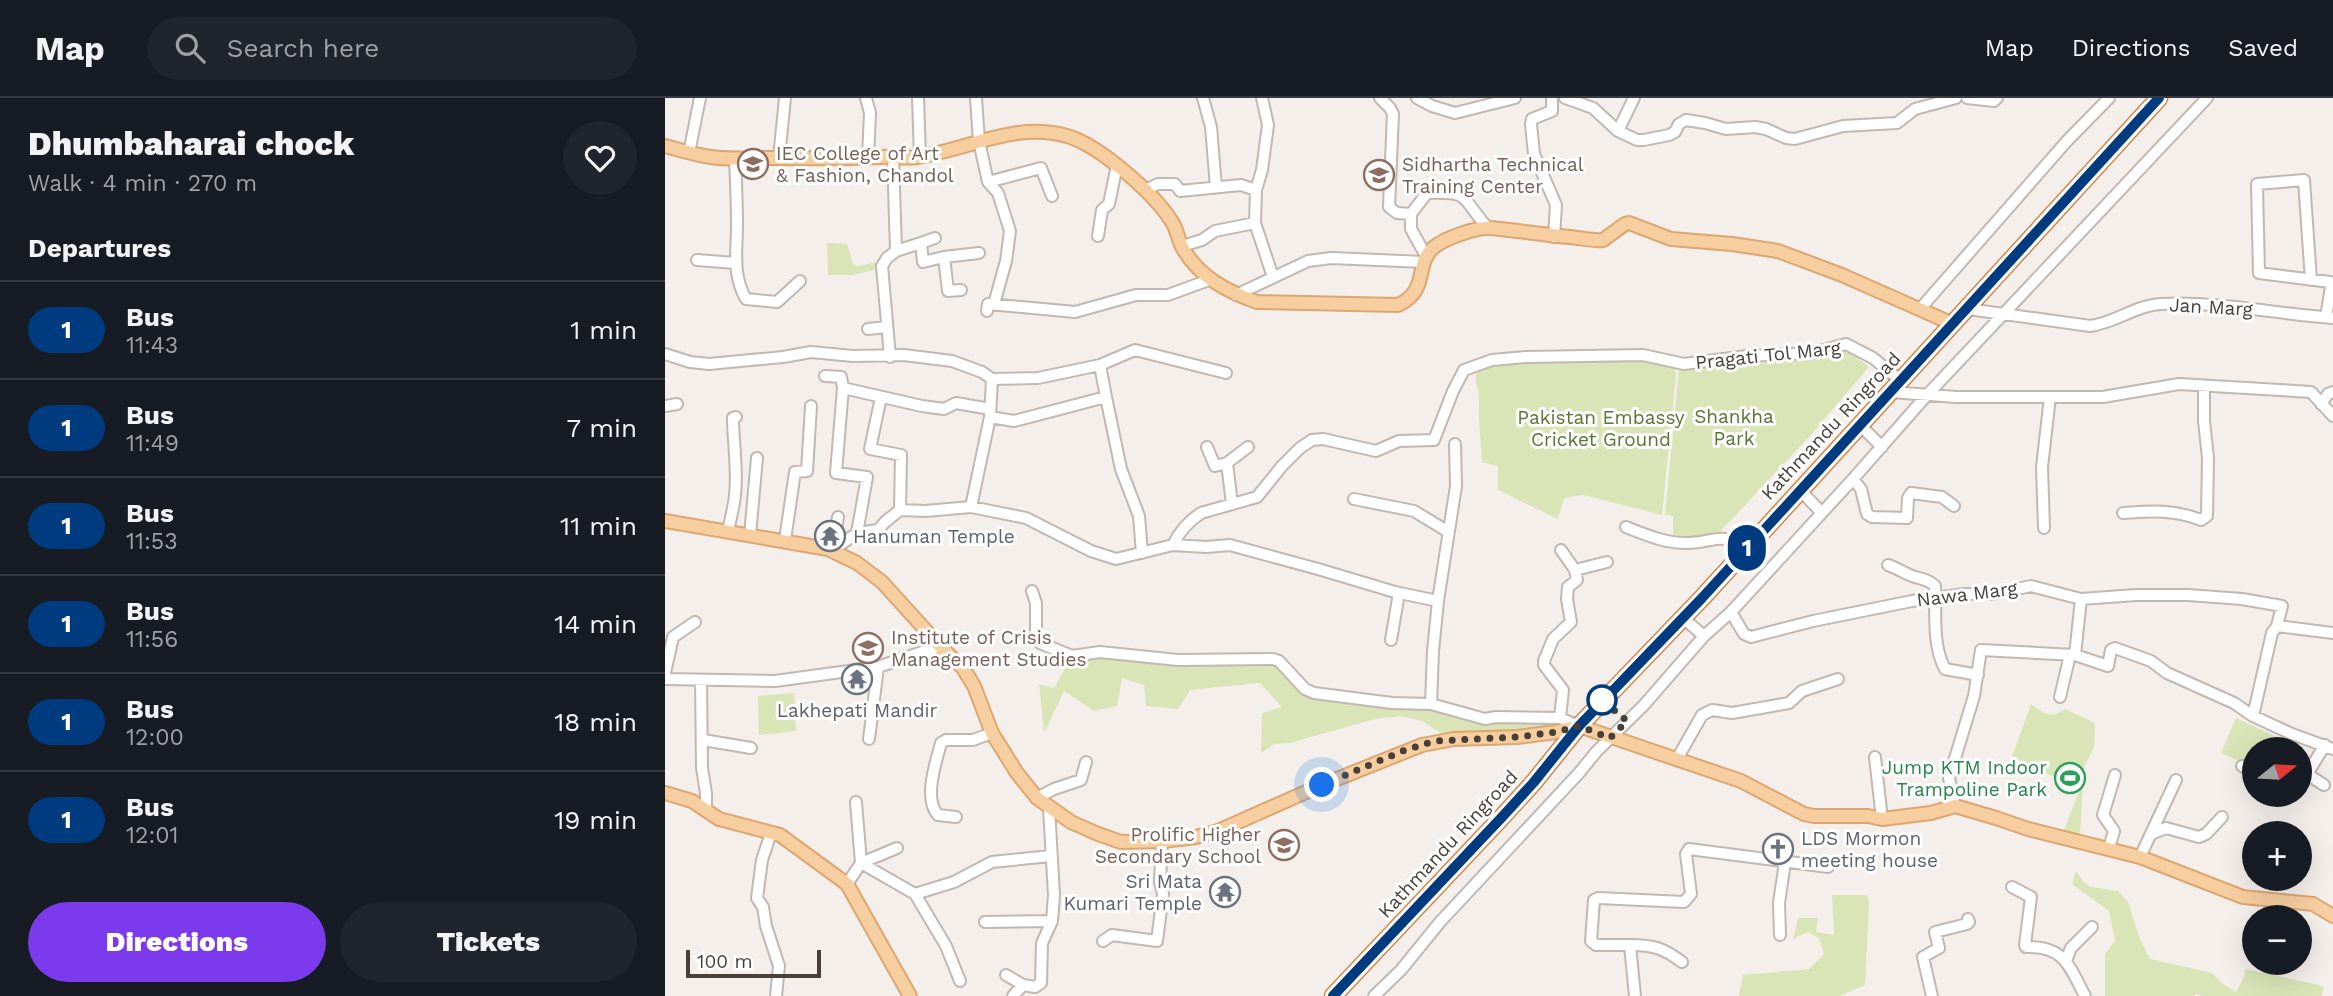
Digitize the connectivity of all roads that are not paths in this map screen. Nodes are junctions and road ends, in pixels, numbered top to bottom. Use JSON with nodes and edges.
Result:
{"nodes":[{"id":1,"x":700,"y":98,"type":"edge"},
{"id":2,"x":785,"y":98,"type":"edge"},
{"id":3,"x":866,"y":98,"type":"edge"},
{"id":4,"x":918,"y":98,"type":"edge"},
{"id":5,"x":975,"y":98,"type":"edge"},
{"id":6,"x":1203,"y":98,"type":"edge"},
{"id":7,"x":1262,"y":98,"type":"edge"},
{"id":8,"x":1380,"y":98,"type":"edge"},
{"id":9,"x":1417,"y":98,"type":"edge"},
{"id":10,"x":1515,"y":98,"type":"edge"},
{"id":11,"x":1552,"y":98,"type":"edge"},
{"id":12,"x":1565,"y":98,"type":"edge"},
{"id":13,"x":1634,"y":98,"type":"edge"},
{"id":14,"x":1956,"y":98,"type":"edge"},
{"id":15,"x":1967,"y":98,"type":"edge"},
{"id":16,"x":2109,"y":98,"type":"edge"},
{"id":17,"x":2159,"y":98,"type":"edge"},
{"id":18,"x":2207,"y":98,"type":"edge"},
{"id":19,"x":1995,"y":100,"type":"edge"},
{"id":20,"x":1618,"y":131,"type":"junction"},
{"id":21,"x":979,"y":141,"type":"junction"},
{"id":22,"x":665,"y":146,"type":"edge"},
{"id":23,"x":689,"y":153,"type":"junction"},
{"id":24,"x":893,"y":156,"type":"junction"},
{"id":25,"x":920,"y":157,"type":"junction"},
{"id":26,"x":735,"y":158,"type":"junction"},
{"id":27,"x":779,"y":158,"type":"junction"},
{"id":28,"x":868,"y":158,"type":"junction"},
{"id":29,"x":1117,"y":166,"type":"junction"},
{"id":30,"x":988,"y":182,"type":"junction"},
{"id":31,"x":1216,"y":187,"type":"junction"},
{"id":32,"x":1145,"y":190,"type":"junction"},
{"id":33,"x":1255,"y":190,"type":"junction"},
{"id":34,"x":1052,"y":196,"type":"dead end"},
{"id":35,"x":1411,"y":214,"type":"junction"},
{"id":36,"x":1255,"y":223,"type":"junction"},
{"id":37,"x":1488,"y":228,"type":"junction"},
{"id":38,"x":1098,"y":236,"type":"dead end"},
{"id":39,"x":1554,"y":237,"type":"junction"},
{"id":40,"x":935,"y":238,"type":"dead end"},
{"id":41,"x":921,"y":243,"type":"junction"},
{"id":42,"x":1182,"y":246,"type":"junction"},
{"id":43,"x":896,"y":251,"type":"junction"},
{"id":44,"x":979,"y":253,"type":"dead end"},
{"id":45,"x":944,"y":257,"type":"junction"},
{"id":46,"x":1426,"y":259,"type":"junction"},
{"id":47,"x":697,"y":260,"type":"dead end"},
{"id":48,"x":735,"y":263,"type":"junction"},
{"id":49,"x":1273,"y":277,"type":"junction"},
{"id":50,"x":1209,"y":280,"type":"junction"},
{"id":51,"x":2311,"y":281,"type":"junction"},
{"id":52,"x":800,"y":282,"type":"dead end"},
{"id":53,"x":961,"y":290,"type":"dead end"},
{"id":54,"x":1236,"y":295,"type":"junction"},
{"id":55,"x":1920,"y":309,"type":"junction"},
{"id":56,"x":1968,"y":309,"type":"junction"},
{"id":57,"x":2007,"y":313,"type":"junction"},
{"id":58,"x":2330,"y":318,"type":"edge"},
{"id":59,"x":1953,"y":324,"type":"junction"},
{"id":60,"x":887,"y":327,"type":"junction"},
{"id":61,"x":868,"y":329,"type":"dead end"},
{"id":62,"x":665,"y":354,"type":"edge"},
{"id":63,"x":890,"y":357,"type":"junction"},
{"id":64,"x":1100,"y":365,"type":"junction"},
{"id":65,"x":1226,"y":373,"type":"dead end"},
{"id":66,"x":825,"y":376,"type":"dead end"},
{"id":67,"x":992,"y":379,"type":"junction"},
{"id":68,"x":2204,"y":386,"type":"junction"},
{"id":69,"x":1896,"y":387,"type":"junction"},
{"id":70,"x":843,"y":388,"type":"junction"},
{"id":71,"x":2333,"y":392,"type":"edge"},
{"id":72,"x":1927,"y":395,"type":"junction"},
{"id":73,"x":881,"y":397,"type":"junction"},
{"id":74,"x":1106,"y":397,"type":"junction"},
{"id":75,"x":2050,"y":397,"type":"junction"},
{"id":76,"x":677,"y":404,"type":"dead end"},
{"id":77,"x":2321,"y":404,"type":"junction"},
{"id":78,"x":811,"y":406,"type":"dead end"},
{"id":79,"x":665,"y":407,"type":"edge"},
{"id":80,"x":990,"y":413,"type":"junction"},
{"id":81,"x":2333,"y":416,"type":"edge"},
{"id":82,"x":736,"y":417,"type":"dead end"},
{"id":83,"x":1860,"y":425,"type":"junction"},
{"id":84,"x":1455,"y":444,"type":"dead end"},
{"id":85,"x":1207,"y":447,"type":"dead end"},
{"id":86,"x":1248,"y":447,"type":"dead end"},
{"id":87,"x":1882,"y":447,"type":"junction"},
{"id":88,"x":757,"y":458,"type":"dead end"},
{"id":89,"x":1227,"y":463,"type":"junction"},
{"id":90,"x":1853,"y":479,"type":"junction"},
{"id":91,"x":1800,"y":490,"type":"junction"},
{"id":92,"x":1354,"y":499,"type":"dead end"},
{"id":93,"x":1233,"y":505,"type":"junction"},
{"id":94,"x":1954,"y":506,"type":"dead end"},
{"id":95,"x":971,"y":507,"type":"junction"},
{"id":96,"x":900,"y":510,"type":"junction"},
{"id":97,"x":1822,"y":513,"type":"junction"},
{"id":98,"x":2123,"y":513,"type":"dead end"},
{"id":99,"x":838,"y":517,"type":"dead end"},
{"id":100,"x":665,"y":521,"type":"edge"},
{"id":101,"x":1626,"y":527,"type":"dead end"},
{"id":102,"x":2044,"y":528,"type":"dead end"},
{"id":103,"x":1447,"y":531,"type":"junction"},
{"id":104,"x":727,"y":532,"type":"junction"},
{"id":105,"x":857,"y":533,"type":"junction"},
{"id":106,"x":750,"y":535,"type":"junction"},
{"id":107,"x":785,"y":540,"type":"junction"},
{"id":108,"x":1173,"y":545,"type":"junction"},
{"id":109,"x":1746,"y":548,"type":"junction"},
{"id":110,"x":833,"y":550,"type":"junction"},
{"id":111,"x":1561,"y":550,"type":"dead end"},
{"id":112,"x":1142,"y":553,"type":"junction"},
{"id":113,"x":1607,"y":562,"type":"dead end"},
{"id":114,"x":1888,"y":565,"type":"dead end"},
{"id":115,"x":1575,"y":570,"type":"junction"},
{"id":116,"x":1032,"y":591,"type":"dead end"},
{"id":117,"x":1399,"y":593,"type":"junction"},
{"id":118,"x":1935,"y":598,"type":"junction"},
{"id":119,"x":2081,"y":598,"type":"junction"},
{"id":120,"x":1438,"y":601,"type":"junction"},
{"id":121,"x":1731,"y":612,"type":"junction"},
{"id":122,"x":1683,"y":618,"type":"junction"},
{"id":123,"x":695,"y":622,"type":"dead end"},
{"id":124,"x":2277,"y":626,"type":"junction"},
{"id":125,"x":2333,"y":633,"type":"edge"},
{"id":126,"x":1704,"y":636,"type":"junction"},
{"id":127,"x":1391,"y":640,"type":"dead end"},
{"id":128,"x":940,"y":646,"type":"junction"},
{"id":129,"x":2072,"y":655,"type":"junction"},
{"id":130,"x":878,"y":667,"type":"junction"},
{"id":131,"x":665,"y":673,"type":"edge"},
{"id":132,"x":1978,"y":675,"type":"junction"},
{"id":133,"x":665,"y":679,"type":"edge"},
{"id":134,"x":1838,"y":679,"type":"dead end"},
{"id":135,"x":701,"y":680,"type":"junction"},
{"id":136,"x":2060,"y":697,"type":"dead end"},
{"id":137,"x":1431,"y":704,"type":"junction"},
{"id":138,"x":2253,"y":716,"type":"junction"},
{"id":139,"x":1560,"y":718,"type":"junction"},
{"id":140,"x":1579,"y":726,"type":"junction"},
{"id":141,"x":992,"y":733,"type":"junction"},
{"id":142,"x":1610,"y":738,"type":"junction"},
{"id":143,"x":869,"y":739,"type":"dead end"},
{"id":144,"x":703,"y":740,"type":"junction"},
{"id":145,"x":2329,"y":747,"type":"edge"},
{"id":146,"x":751,"y":748,"type":"dead end"},
{"id":147,"x":1875,"y":757,"type":"dead end"},
{"id":148,"x":1677,"y":759,"type":"junction"},
{"id":149,"x":1086,"y":762,"type":"dead end"},
{"id":150,"x":2312,"y":765,"type":"edge"},
{"id":151,"x":2115,"y":775,"type":"dead end"},
{"id":152,"x":2176,"y":780,"type":"dead end"},
{"id":153,"x":2312,"y":780,"type":"edge"},
{"id":154,"x":2324,"y":786,"type":"dead end"},
{"id":155,"x":665,"y":793,"type":"edge"},
{"id":156,"x":1037,"y":798,"type":"junction"},
{"id":157,"x":856,"y":802,"type":"dead end"},
{"id":158,"x":1955,"y":806,"type":"junction"},
{"id":159,"x":1049,"y":808,"type":"junction"},
{"id":160,"x":706,"y":810,"type":"junction"},
{"id":161,"x":957,"y":817,"type":"dead end"},
{"id":162,"x":2222,"y":817,"type":"dead end"},
{"id":163,"x":1882,"y":819,"type":"junction"},
{"id":164,"x":771,"y":833,"type":"junction"},
{"id":165,"x":2151,"y":834,"type":"junction"},
{"id":166,"x":1162,"y":841,"type":"junction"},
{"id":167,"x":897,"y":848,"type":"dead end"},
{"id":168,"x":2109,"y":848,"type":"junction"},
{"id":169,"x":1051,"y":856,"type":"junction"},
{"id":170,"x":2140,"y":857,"type":"junction"},
{"id":171,"x":1786,"y":862,"type":"junction"},
{"id":172,"x":861,"y":863,"type":"junction"},
{"id":173,"x":1828,"y":867,"type":"dead end"},
{"id":174,"x":847,"y":884,"type":"junction"},
{"id":175,"x":2012,"y":887,"type":"dead end"},
{"id":176,"x":915,"y":894,"type":"junction"},
{"id":177,"x":2332,"y":912,"type":"edge"},
{"id":178,"x":1968,"y":919,"type":"dead end"},
{"id":179,"x":985,"y":922,"type":"dead end"},
{"id":180,"x":1052,"y":922,"type":"junction"},
{"id":181,"x":2092,"y":928,"type":"dead end"},
{"id":182,"x":1780,"y":935,"type":"dead end"},
{"id":183,"x":1103,"y":941,"type":"dead end"},
{"id":184,"x":1630,"y":945,"type":"junction"},
{"id":185,"x":2066,"y":961,"type":"junction"},
{"id":186,"x":1682,"y":962,"type":"dead end"},
{"id":187,"x":1006,"y":975,"type":"dead end"},
{"id":188,"x":960,"y":981,"type":"dead end"},
{"id":189,"x":1023,"y":985,"type":"junction"},
{"id":190,"x":776,"y":996,"type":"edge"},
{"id":191,"x":911,"y":996,"type":"edge"},
{"id":192,"x":1013,"y":996,"type":"edge"},
{"id":193,"x":1333,"y":996,"type":"edge"},
{"id":194,"x":1374,"y":996,"type":"edge"},
{"id":195,"x":1635,"y":996,"type":"edge"},
{"id":196,"x":1932,"y":996,"type":"edge"},
{"id":197,"x":2085,"y":996,"type":"edge"}],
"edges":[{"from":1,"to":23,"type":"street"},
{"from":2,"to":27,"type":"street"},
{"from":3,"to":28,"type":"street"},
{"from":4,"to":25,"type":"street"},
{"from":5,"to":21,"type":"street"},
{"from":6,"to":31,"type":"street"},
{"from":7,"to":33,"type":"street"},
{"from":8,"to":35,"type":"street"},
{"from":9,"to":10,"type":"street"},
{"from":11,"to":39,"type":"street"},
{"from":12,"to":20,"type":"street"},
{"from":13,"to":20,"type":"street"},
{"from":14,"to":20,"type":"street"},
{"from":15,"to":19,"type":"street"},
{"from":16,"to":55,"type":"street"},
{"from":17,"to":56,"type":"highway","name":"Kathmandu Ringroad"},
{"from":18,"to":57,"type":"street"},
{"from":21,"to":25,"type":"main road"},
{"from":21,"to":29,"type":"main road"},
{"from":21,"to":30,"type":"street"},
{"from":22,"to":23,"type":"main road"},
{"from":23,"to":26,"type":"main road"},
{"from":24,"to":25,"type":"main road"},
{"from":24,"to":28,"type":"main road"},
{"from":24,"to":43,"type":"street"},
{"from":26,"to":27,"type":"main road"},
{"from":26,"to":48,"type":"street"},
{"from":27,"to":28,"type":"main road"},
{"from":29,"to":32,"type":"main road"},
{"from":29,"to":38,"type":"street"},
{"from":30,"to":34,"type":"street"},
{"from":30,"to":50,"type":"street"},
{"from":31,"to":32,"type":"street"},
{"from":31,"to":33,"type":"street"},
{"from":32,"to":42,"type":"main road"},
{"from":33,"to":36,"type":"street"},
{"from":35,"to":37,"type":"street"},
{"from":35,"to":46,"type":"street"},
{"from":36,"to":42,"type":"street"},
{"from":36,"to":49,"type":"street"},
{"from":37,"to":39,"type":"main road"},
{"from":37,"to":46,"type":"main road"},
{"from":39,"to":55,"type":"main road"},
{"from":40,"to":41,"type":"street"},
{"from":41,"to":43,"type":"street"},
{"from":41,"to":45,"type":"street"},
{"from":42,"to":50,"type":"main road"},
{"from":43,"to":60,"type":"street"},
{"from":44,"to":45,"type":"street"},
{"from":45,"to":53,"type":"street"},
{"from":46,"to":49,"type":"street"},
{"from":46,"to":54,"type":"main road"},
{"from":47,"to":48,"type":"street"},
{"from":48,"to":52,"type":"street"},
{"from":49,"to":54,"type":"street"},
{"from":50,"to":54,"type":"main road"},
{"from":51,"to":51,"type":"street"},
{"from":51,"to":58,"type":"street"},
{"from":55,"to":59,"type":"main road"},
{"from":56,"to":57,"type":"street","name":"Jan Marg"},
{"from":56,"to":59,"type":"highway","name":"Kathmandu Ringroad"},
{"from":57,"to":58,"type":"street","name":"Jan Marg"},
{"from":57,"to":72,"type":"street"},
{"from":59,"to":69,"type":"highway","name":"Kathmandu Ringroad"},
{"from":60,"to":61,"type":"street"},
{"from":60,"to":63,"type":"street"},
{"from":62,"to":63,"type":"street"},
{"from":63,"to":67,"type":"street"},
{"from":64,"to":65,"type":"street"},
{"from":64,"to":67,"type":"street"},
{"from":64,"to":74,"type":"street"},
{"from":66,"to":70,"type":"street"},
{"from":67,"to":80,"type":"street"},
{"from":68,"to":75,"type":"street"},
{"from":68,"to":77,"type":"street"},
{"from":68,"to":98,"type":"street"},
{"from":69,"to":72,"type":"street"},
{"from":69,"to":83,"type":"highway","name":"Kathmandu Ringroad"},
{"from":69,"to":93,"type":"street","name":"Pragati Tol Marg"},
{"from":70,"to":73,"type":"street"},
{"from":70,"to":105,"type":"street"},
{"from":71,"to":77,"type":"street"},
{"from":72,"to":75,"type":"street"},
{"from":72,"to":87,"type":"street"},
{"from":73,"to":80,"type":"street"},
{"from":73,"to":96,"type":"street"},
{"from":74,"to":80,"type":"street"},
{"from":74,"to":112,"type":"street"},
{"from":75,"to":102,"type":"street"},
{"from":76,"to":79,"type":"street"},
{"from":77,"to":81,"type":"street"},
{"from":78,"to":107,"type":"street"},
{"from":80,"to":95,"type":"street"},
{"from":82,"to":104,"type":"street"},
{"from":83,"to":87,"type":"street"},
{"from":83,"to":91,"type":"highway","name":"Kathmandu Ringroad"},
{"from":84,"to":103,"type":"street"},
{"from":85,"to":89,"type":"street"},
{"from":86,"to":89,"type":"street"},
{"from":87,"to":90,"type":"street"},
{"from":88,"to":106,"type":"street"},
{"from":89,"to":93,"type":"street"},
{"from":90,"to":94,"type":"street"},
{"from":90,"to":97,"type":"street"},
{"from":91,"to":97,"type":"street"},
{"from":91,"to":109,"type":"highway","name":"Kathmandu Ringroad"},
{"from":92,"to":103,"type":"street"},
{"from":93,"to":108,"type":"street","name":"Pragati Tol Marg"},
{"from":95,"to":96,"type":"street"},
{"from":95,"to":112,"type":"street"},
{"from":96,"to":105,"type":"street"},
{"from":97,"to":121,"type":"street"},
{"from":99,"to":110,"type":"street"},
{"from":100,"to":104,"type":"main road"},
{"from":101,"to":109,"type":"street"},
{"from":103,"to":120,"type":"street"},
{"from":104,"to":106,"type":"main road"},
{"from":105,"to":110,"type":"street"},
{"from":106,"to":107,"type":"main road"},
{"from":107,"to":110,"type":"main road"},
{"from":108,"to":112,"type":"street"},
{"from":108,"to":117,"type":"street"},
{"from":109,"to":122,"type":"highway","name":"Kathmandu Ringroad"},
{"from":110,"to":128,"type":"main road"},
{"from":111,"to":115,"type":"street"},
{"from":113,"to":115,"type":"street"},
{"from":114,"to":118,"type":"street"},
{"from":115,"to":139,"type":"street"},
{"from":116,"to":137,"type":"street"},
{"from":117,"to":120,"type":"street"},
{"from":117,"to":127,"type":"street"},
{"from":118,"to":119,"type":"street","name":"Nawa Marg"},
{"from":118,"to":121,"type":"street","name":"Nawa Marg"},
{"from":118,"to":132,"type":"street"},
{"from":119,"to":124,"type":"street","name":"Nawa Marg"},
{"from":119,"to":129,"type":"street"},
{"from":120,"to":137,"type":"street"},
{"from":121,"to":126,"type":"street"},
{"from":122,"to":126,"type":"street"},
{"from":122,"to":140,"type":"highway","name":"Kathmandu Ringroad"},
{"from":123,"to":131,"type":"street"},
{"from":124,"to":125,"type":"street"},
{"from":124,"to":138,"type":"street"},
{"from":126,"to":142,"type":"street"},
{"from":128,"to":130,"type":"street"},
{"from":128,"to":141,"type":"main road"},
{"from":129,"to":132,"type":"street"},
{"from":129,"to":136,"type":"street"},
{"from":129,"to":138,"type":"street"},
{"from":130,"to":135,"type":"street"},
{"from":130,"to":143,"type":"street"},
{"from":132,"to":158,"type":"street"},
{"from":133,"to":135,"type":"street"},
{"from":134,"to":148,"type":"street"},
{"from":135,"to":144,"type":"street"},
{"from":137,"to":139,"type":"street"},
{"from":138,"to":145,"type":"street"},
{"from":139,"to":140,"type":"street"},
{"from":140,"to":142,"type":"main road"},
{"from":140,"to":166,"type":"main road"},
{"from":140,"to":193,"type":"highway","name":"Kathmandu Ringroad"},
{"from":141,"to":156,"type":"main road"},
{"from":141,"to":161,"type":"street"},
{"from":142,"to":148,"type":"main road"},
{"from":142,"to":194,"type":"street"},
{"from":144,"to":146,"type":"street"},
{"from":144,"to":160,"type":"street"},
{"from":145,"to":150,"type":"street"},
{"from":147,"to":163,"type":"street"},
{"from":148,"to":163,"type":"main road"},
{"from":149,"to":156,"type":"street"},
{"from":151,"to":168,"type":"street"},
{"from":152,"to":165,"type":"street"},
{"from":153,"to":154,"type":"street"},
{"from":155,"to":160,"type":"main road"},
{"from":156,"to":159,"type":"main road"},
{"from":157,"to":172,"type":"street"},
{"from":158,"to":163,"type":"main road"},
{"from":158,"to":168,"type":"main road"},
{"from":159,"to":166,"type":"main road"},
{"from":159,"to":169,"type":"street"},
{"from":160,"to":164,"type":"main road"},
{"from":162,"to":165,"type":"street"},
{"from":164,"to":174,"type":"main road"},
{"from":164,"to":190,"type":"street"},
{"from":165,"to":170,"type":"street"},
{"from":166,"to":183,"type":"street"},
{"from":167,"to":172,"type":"street"},
{"from":168,"to":170,"type":"main road"},
{"from":169,"to":176,"type":"street"},
{"from":169,"to":180,"type":"street"},
{"from":170,"to":177,"type":"main road"},
{"from":171,"to":173,"type":"street"},
{"from":171,"to":182,"type":"street"},
{"from":171,"to":184,"type":"street"},
{"from":172,"to":174,"type":"street"},
{"from":172,"to":176,"type":"street"},
{"from":174,"to":191,"type":"main road"},
{"from":175,"to":185,"type":"street"},
{"from":176,"to":188,"type":"street"},
{"from":178,"to":196,"type":"street"},
{"from":179,"to":180,"type":"street"},
{"from":180,"to":189,"type":"street"},
{"from":181,"to":185,"type":"street"},
{"from":184,"to":186,"type":"street"},
{"from":184,"to":195,"type":"street"},
{"from":185,"to":197,"type":"street"},
{"from":187,"to":189,"type":"street"},
{"from":189,"to":192,"type":"street"}]}
